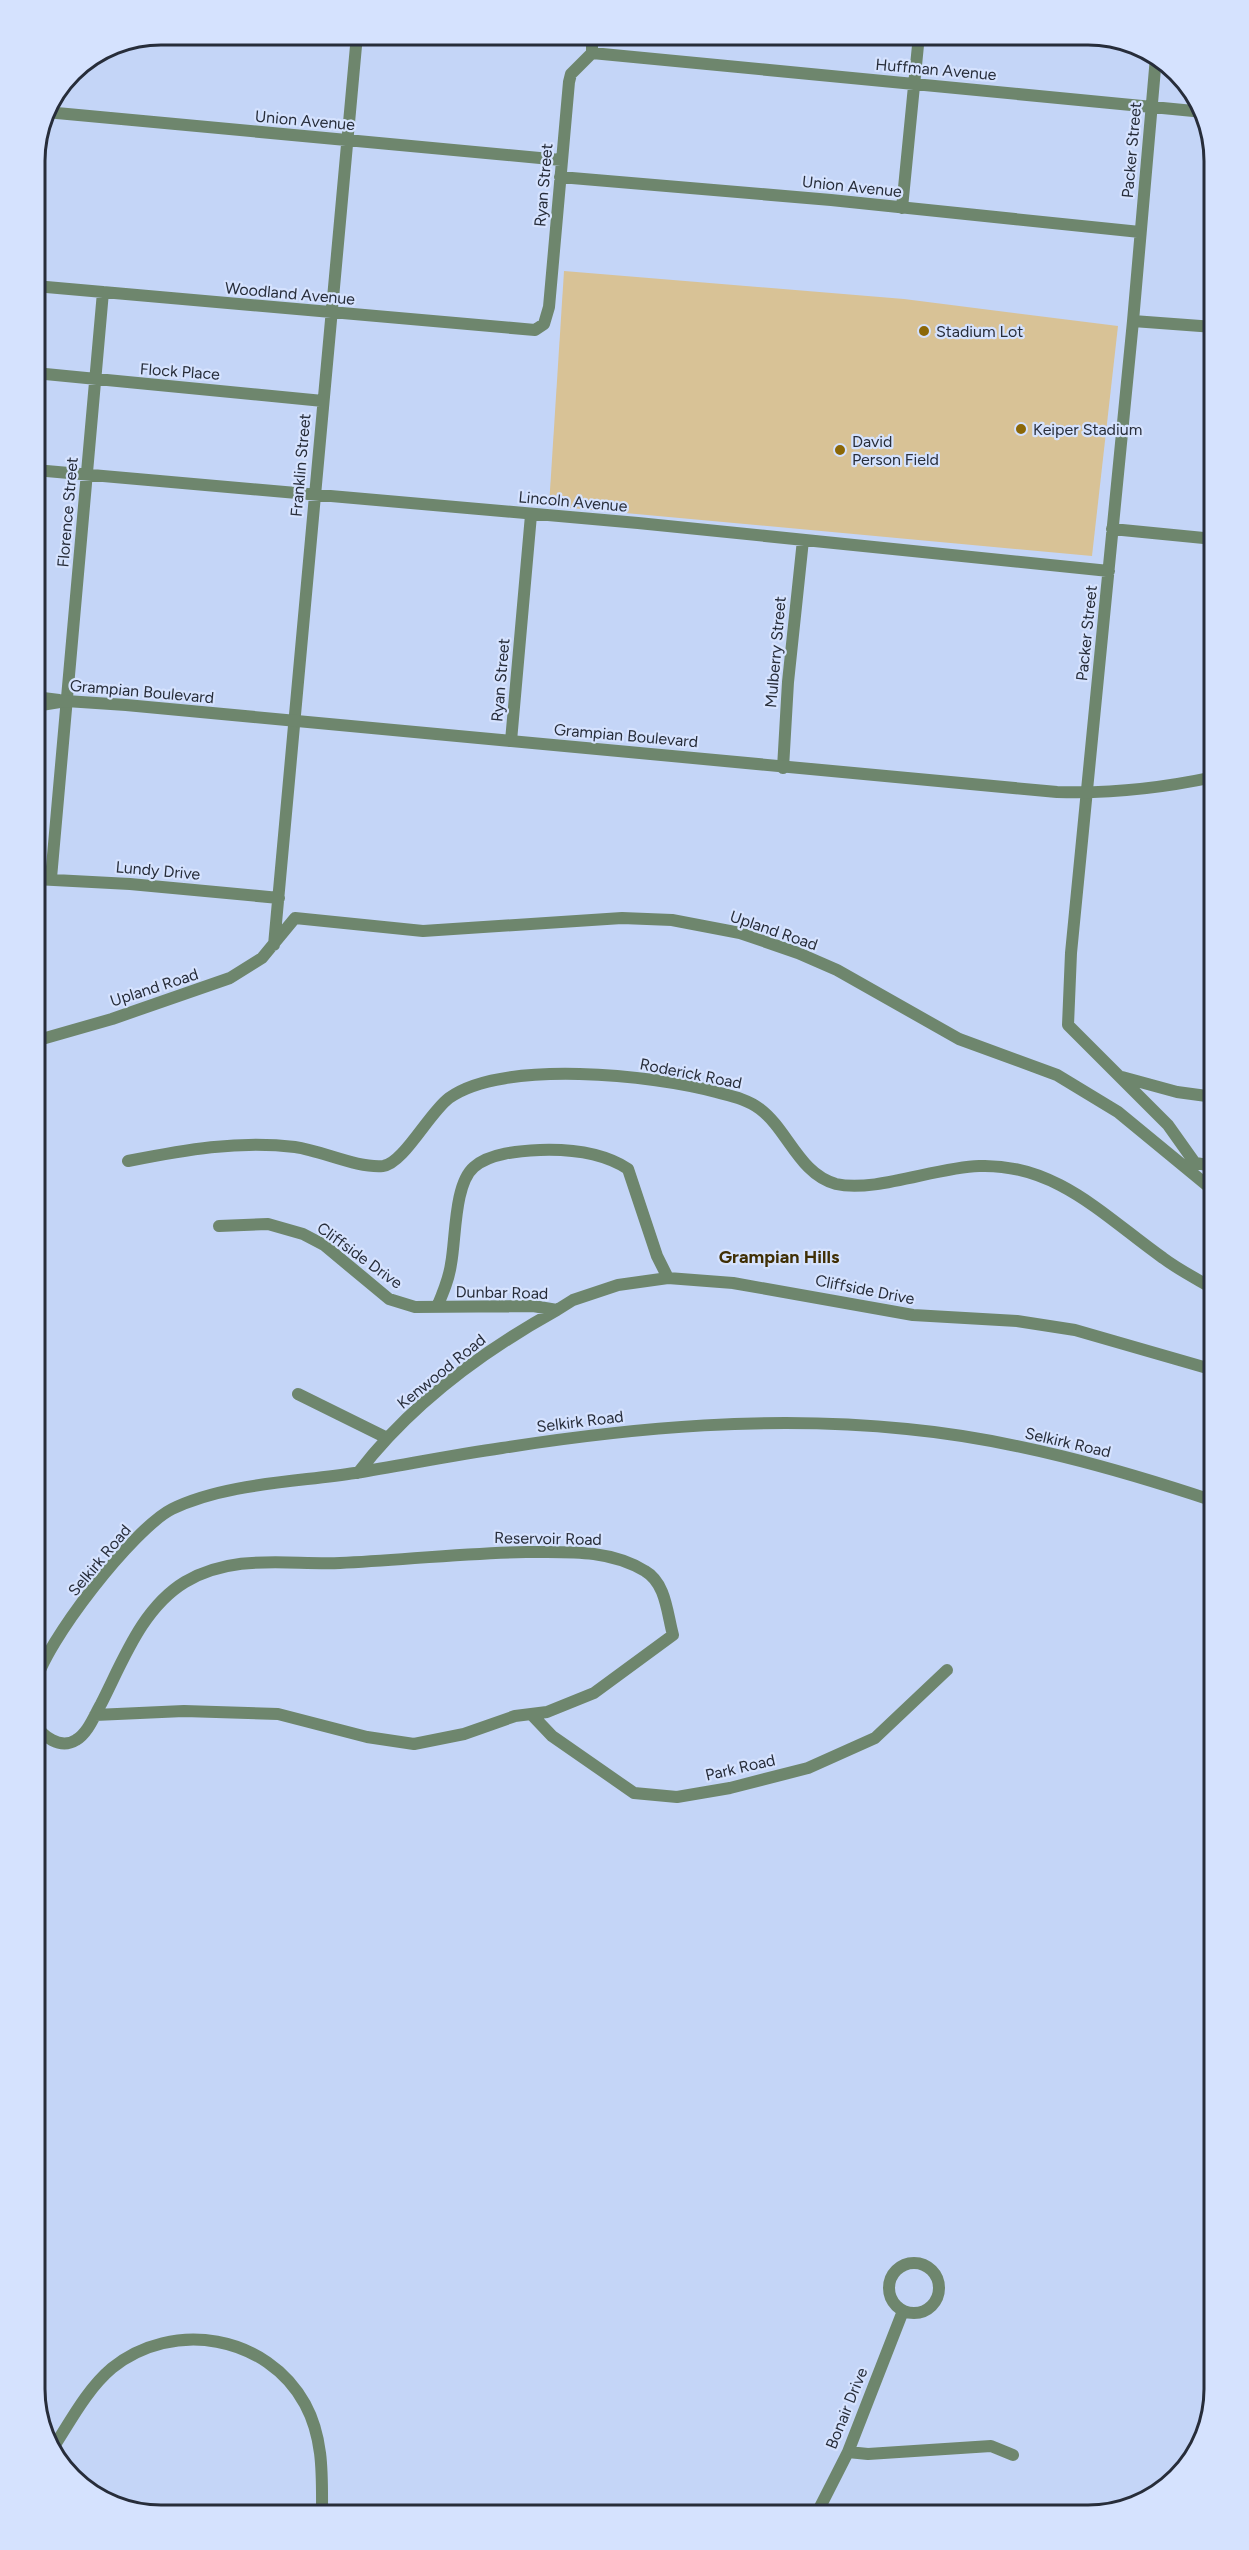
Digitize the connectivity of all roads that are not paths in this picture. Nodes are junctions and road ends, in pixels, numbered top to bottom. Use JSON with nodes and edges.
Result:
{"nodes":[{"id":1,"x":356,"y":45,"type":"edge"},
{"id":2,"x":592,"y":45,"type":"edge"},
{"id":3,"x":917,"y":45,"type":"edge"},
{"id":4,"x":592,"y":53,"type":"junction"},
{"id":5,"x":1155,"y":67,"type":"edge"},
{"id":6,"x":914,"y":84,"type":"junction"},
{"id":7,"x":1151,"y":107,"type":"junction"},
{"id":8,"x":1192,"y":111,"type":"edge"},
{"id":9,"x":56,"y":113,"type":"edge"},
{"id":10,"x":347,"y":141,"type":"junction"},
{"id":11,"x":561,"y":160,"type":"junction"},
{"id":12,"x":560,"y":177,"type":"junction"},
{"id":13,"x":902,"y":208,"type":"junction"},
{"id":14,"x":1140,"y":232,"type":"junction"},
{"id":15,"x":45,"y":287,"type":"edge"},
{"id":16,"x":103,"y":292,"type":"junction"},
{"id":17,"x":331,"y":313,"type":"junction"},
{"id":18,"x":1133,"y":321,"type":"junction"},
{"id":19,"x":1204,"y":326,"type":"edge"},
{"id":20,"x":541,"y":327,"type":"joint"},
{"id":21,"x":45,"y":374,"type":"edge"},
{"id":22,"x":95,"y":379,"type":"junction"},
{"id":23,"x":323,"y":401,"type":"junction"},
{"id":24,"x":45,"y":471,"type":"edge"},
{"id":25,"x":87,"y":474,"type":"junction"},
{"id":26,"x":314,"y":495,"type":"junction"},
{"id":27,"x":531,"y":515,"type":"junction"},
{"id":28,"x":1113,"y":529,"type":"junction"},
{"id":29,"x":1204,"y":538,"type":"edge"},
{"id":30,"x":803,"y":540,"type":"junction"},
{"id":31,"x":1109,"y":570,"type":"junction"},
{"id":32,"x":45,"y":698,"type":"edge"},
{"id":33,"x":66,"y":701,"type":"junction"},
{"id":34,"x":45,"y":704,"type":"edge"},
{"id":35,"x":293,"y":722,"type":"junction"},
{"id":36,"x":511,"y":741,"type":"junction"},
{"id":37,"x":783,"y":768,"type":"junction"},
{"id":38,"x":1204,"y":779,"type":"edge"},
{"id":39,"x":1088,"y":793,"type":"junction"},
{"id":40,"x":45,"y":878,"type":"edge"},
{"id":41,"x":51,"y":878,"type":"junction"},
{"id":42,"x":279,"y":898,"type":"junction"},
{"id":43,"x":274,"y":945,"type":"junction"},
{"id":44,"x":45,"y":1038,"type":"edge"},
{"id":45,"x":1118,"y":1076,"type":"junction"},
{"id":46,"x":1204,"y":1096,"type":"edge"},
{"id":47,"x":1180,"y":1160,"type":"junction"},
{"id":48,"x":128,"y":1161,"type":"dead end"},
{"id":49,"x":1195,"y":1163,"type":"junction"},
{"id":50,"x":1204,"y":1164,"type":"edge"},
{"id":51,"x":1204,"y":1181,"type":"edge"},
{"id":52,"x":219,"y":1226,"type":"dead end"},
{"id":53,"x":668,"y":1278,"type":"junction"},
{"id":54,"x":1204,"y":1282,"type":"edge"},
{"id":55,"x":437,"y":1307,"type":"junction"},
{"id":56,"x":557,"y":1310,"type":"junction"},
{"id":57,"x":1204,"y":1367,"type":"edge"},
{"id":58,"x":298,"y":1394,"type":"dead end"},
{"id":59,"x":387,"y":1438,"type":"junction"},
{"id":60,"x":358,"y":1473,"type":"junction"},
{"id":61,"x":1204,"y":1498,"type":"edge"},
{"id":62,"x":45,"y":1659,"type":"edge"},
{"id":63,"x":948,"y":1670,"type":"dead end"},
{"id":64,"x":95,"y":1715,"type":"junction"},
{"id":65,"x":533,"y":1716,"type":"junction"},
{"id":66,"x":45,"y":1735,"type":"edge"},
{"id":67,"x":903,"y":2311,"type":"junction"},
{"id":68,"x":58,"y":2441,"type":"edge"},
{"id":69,"x":848,"y":2452,"type":"junction"},
{"id":70,"x":1013,"y":2455,"type":"dead end"},
{"id":71,"x":322,"y":2505,"type":"edge"},
{"id":72,"x":822,"y":2505,"type":"edge"}],
"edges":[{"from":1,"to":10,"type":"street","name":"Franklin Street"},
{"from":2,"to":4,"type":"street"},
{"from":3,"to":6,"type":"street"},
{"from":4,"to":6,"type":"street","name":"Huffman Avenue"},
{"from":4,"to":11,"type":"street","name":"Ryan Street"},
{"from":5,"to":7,"type":"street","name":"Packer Street"},
{"from":6,"to":7,"type":"street","name":"Huffman Avenue"},
{"from":6,"to":13,"type":"street"},
{"from":7,"to":8,"type":"street","name":"Huffman Avenue"},
{"from":7,"to":14,"type":"street","name":"Packer Street"},
{"from":9,"to":10,"type":"street","name":"Union Avenue"},
{"from":10,"to":11,"type":"street","name":"Union Avenue"},
{"from":10,"to":17,"type":"street","name":"Franklin Street"},
{"from":11,"to":12,"type":"street","name":"Ryan Street"},
{"from":12,"to":13,"type":"street","name":"Union Avenue"},
{"from":12,"to":20,"type":"street","name":"Ryan Street"},
{"from":13,"to":14,"type":"street","name":"Union Avenue"},
{"from":14,"to":18,"type":"street","name":"Packer Street"},
{"from":15,"to":16,"type":"street","name":"Woodland Avenue"},
{"from":16,"to":17,"type":"street","name":"Woodland Avenue"},
{"from":16,"to":22,"type":"street","name":"Florence Street"},
{"from":17,"to":20,"type":"street","name":"Woodland Avenue"},
{"from":17,"to":23,"type":"street","name":"Franklin Street"},
{"from":18,"to":19,"type":"street"},
{"from":18,"to":28,"type":"street","name":"Packer Street"},
{"from":21,"to":22,"type":"street","name":"Flock Place"},
{"from":22,"to":23,"type":"street","name":"Flock Place"},
{"from":22,"to":25,"type":"street","name":"Florence Street"},
{"from":23,"to":26,"type":"street","name":"Franklin Street"},
{"from":24,"to":25,"type":"street","name":"Lincoln Avenue"},
{"from":25,"to":26,"type":"street","name":"Lincoln Avenue"},
{"from":25,"to":33,"type":"street","name":"Florence Street"},
{"from":26,"to":27,"type":"street","name":"Lincoln Avenue"},
{"from":26,"to":35,"type":"street","name":"Franklin Street"},
{"from":27,"to":30,"type":"street","name":"Lincoln Avenue"},
{"from":27,"to":36,"type":"street","name":"Ryan Street"},
{"from":28,"to":29,"type":"street"},
{"from":28,"to":31,"type":"street","name":"Packer Street"},
{"from":30,"to":31,"type":"street","name":"Lincoln Avenue"},
{"from":30,"to":37,"type":"street","name":"Mulberry Street"},
{"from":31,"to":39,"type":"street","name":"Packer Street"},
{"from":32,"to":33,"type":"street"},
{"from":33,"to":34,"type":"street","name":"Grampian Boulevard"},
{"from":33,"to":35,"type":"street","name":"Grampian Boulevard"},
{"from":33,"to":41,"type":"street","name":"Florence Street"},
{"from":35,"to":36,"type":"street","name":"Grampian Boulevard"},
{"from":35,"to":42,"type":"street","name":"Franklin Street"},
{"from":36,"to":37,"type":"street","name":"Grampian Boulevard"},
{"from":37,"to":39,"type":"street","name":"Grampian Boulevard"},
{"from":38,"to":39,"type":"street","name":"Grampian Boulevard"},
{"from":39,"to":45,"type":"street","name":"Packer Street"},
{"from":40,"to":41,"type":"street","name":"Lundy Drive"},
{"from":41,"to":42,"type":"street","name":"Lundy Drive"},
{"from":42,"to":43,"type":"street"},
{"from":43,"to":44,"type":"street","name":"Upland Road"},
{"from":43,"to":47,"type":"street","name":"Upland Road"},
{"from":45,"to":46,"type":"street"},
{"from":45,"to":49,"type":"street","name":"Packer Street"},
{"from":47,"to":49,"type":"street"},
{"from":47,"to":51,"type":"street","name":"Upland Road"},
{"from":48,"to":54,"type":"street","name":"Roderick Road"},
{"from":49,"to":50,"type":"street"},
{"from":52,"to":55,"type":"street","name":"Cliffside Drive"},
{"from":53,"to":55,"type":"street"},
{"from":53,"to":56,"type":"street","name":"Dunbar Road"},
{"from":53,"to":57,"type":"street","name":"Cliffside Drive"},
{"from":55,"to":56,"type":"street","name":"Dunbar Road"},
{"from":56,"to":59,"type":"street","name":"Kenwood Road"},
{"from":58,"to":59,"type":"street"},
{"from":59,"to":60,"type":"street","name":"Kenwood Road"},
{"from":60,"to":61,"type":"street","name":"Selkirk Road"},
{"from":60,"to":62,"type":"street","name":"Selkirk Road"},
{"from":63,"to":65,"type":"street","name":"Park Road"},
{"from":64,"to":65,"type":"street","name":"Reservoir Road"},
{"from":64,"to":65,"type":"street","name":"Reservoir Road"},
{"from":64,"to":66,"type":"street","name":"Reservoir Road"},
{"from":67,"to":67,"type":"street"},
{"from":67,"to":69,"type":"street","name":"Bonair Drive"},
{"from":68,"to":71,"type":"street"},
{"from":69,"to":70,"type":"street"},
{"from":69,"to":72,"type":"street","name":"Bonair Drive"}]}
